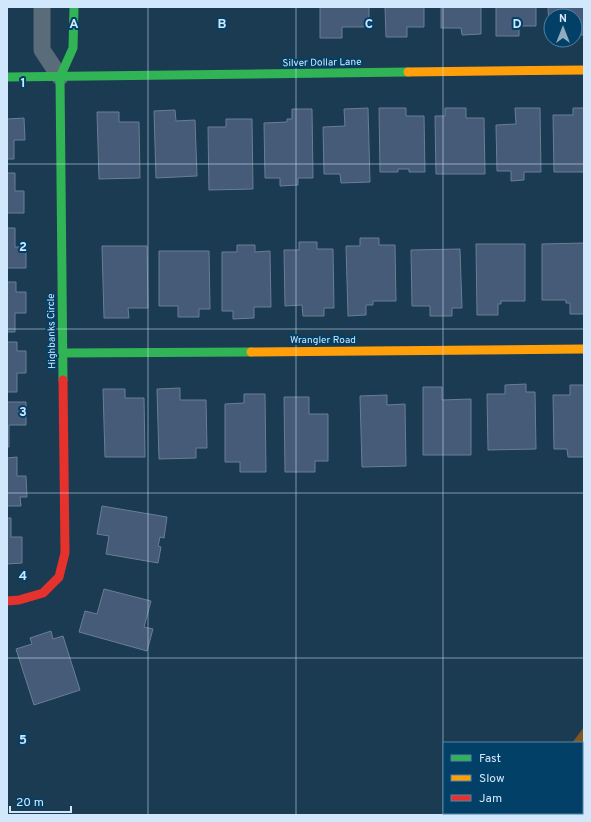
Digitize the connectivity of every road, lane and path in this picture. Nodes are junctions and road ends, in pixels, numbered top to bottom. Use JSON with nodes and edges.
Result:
{"nodes":[{"id":1,"x":42,"y":7,"type":"edge"},
{"id":2,"x":74,"y":7,"type":"edge"},
{"id":3,"x":584,"y":70,"type":"edge"},
{"id":4,"x":7,"y":77,"type":"edge"},
{"id":5,"x":60,"y":77,"type":"junction"},
{"id":6,"x":584,"y":349,"type":"edge"},
{"id":7,"x":63,"y":353,"type":"junction"},
{"id":8,"x":7,"y":601,"type":"edge"}],
"edges":[{"from":1,"to":5,"type":"street"},
{"from":2,"to":5,"type":"street"},
{"from":3,"to":5,"type":"street","name":"Silver Dollar Lane"},
{"from":4,"to":5,"type":"street"},
{"from":5,"to":7,"type":"street","name":"Highbanks Circle"},
{"from":6,"to":7,"type":"street","name":"Wrangler Road"},
{"from":7,"to":8,"type":"street","name":"Highbanks Circle"}]}
